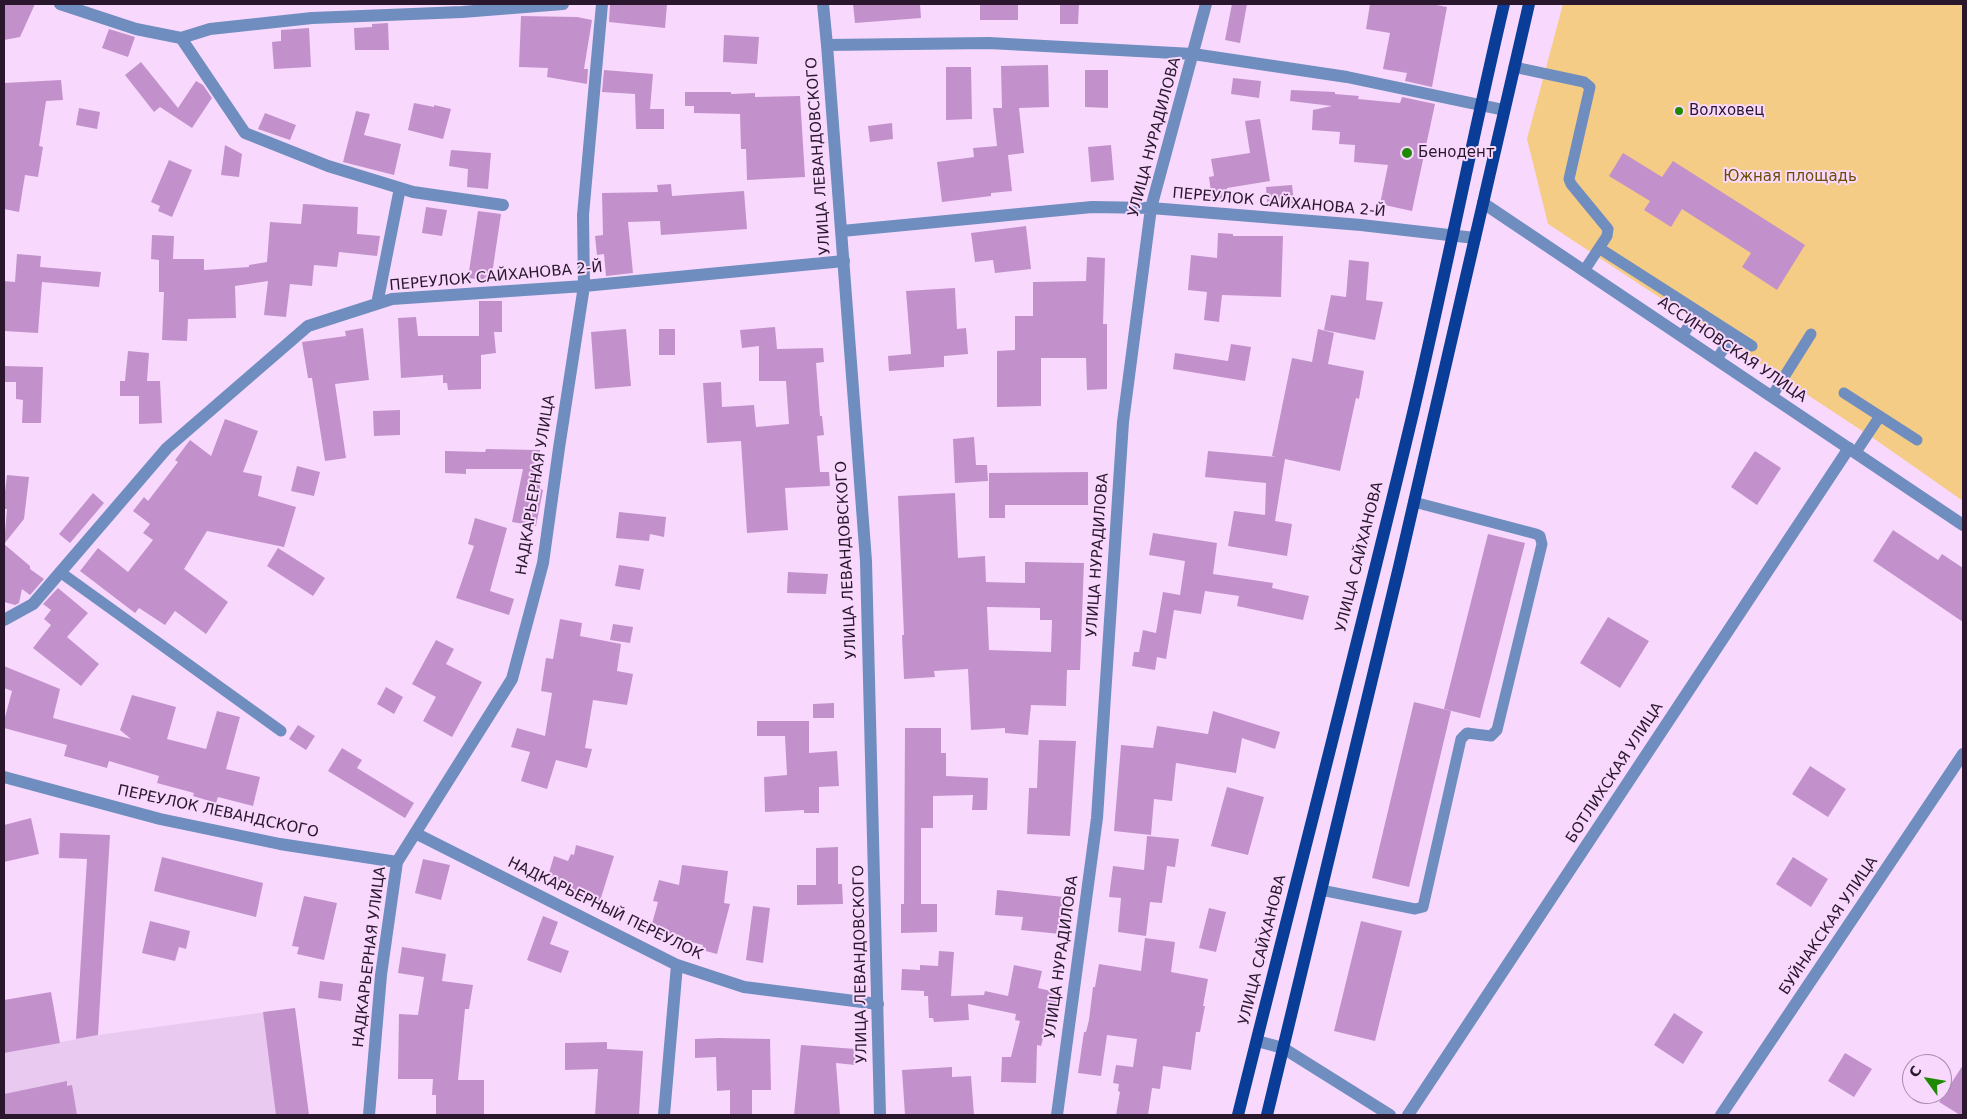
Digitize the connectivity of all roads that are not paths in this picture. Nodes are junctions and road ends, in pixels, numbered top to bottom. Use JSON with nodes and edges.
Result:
{"nodes":[{"id":1,"x":60,"y":4,"type":"edge"},
{"id":2,"x":563,"y":4,"type":"edge"},
{"id":3,"x":602,"y":4,"type":"edge"},
{"id":4,"x":822,"y":4,"type":"edge"},
{"id":5,"x":1206,"y":4,"type":"edge"},
{"id":6,"x":1504,"y":4,"type":"edge"},
{"id":7,"x":1529,"y":4,"type":"edge"},
{"id":8,"x":181,"y":38,"type":"junction"},
{"id":9,"x":827,"y":45,"type":"junction"},
{"id":10,"x":1193,"y":54,"type":"junction"},
{"id":11,"x":1514,"y":67,"type":"junction"},
{"id":12,"x":1480,"y":104,"type":"junction"},
{"id":13,"x":1504,"y":110,"type":"junction"},
{"id":14,"x":400,"y":188,"type":"junction"},
{"id":15,"x":1483,"y":203,"type":"junction"},
{"id":16,"x":503,"y":205,"type":"dead end"},
{"id":17,"x":1151,"y":208,"type":"junction"},
{"id":18,"x":842,"y":231,"type":"junction"},
{"id":19,"x":1454,"y":235,"type":"junction"},
{"id":20,"x":1475,"y":238,"type":"junction"},
{"id":21,"x":1599,"y":248,"type":"junction"},
{"id":22,"x":844,"y":261,"type":"junction"},
{"id":23,"x":1584,"y":271,"type":"junction"},
{"id":24,"x":584,"y":286,"type":"junction"},
{"id":25,"x":377,"y":304,"type":"junction"},
{"id":26,"x":1698,"y":312,"type":"junction"},
{"id":27,"x":1733,"y":334,"type":"junction"},
{"id":28,"x":1811,"y":334,"type":"dead end"},
{"id":29,"x":1682,"y":336,"type":"junction"},
{"id":30,"x":1752,"y":346,"type":"dead end"},
{"id":31,"x":1717,"y":360,"type":"junction"},
{"id":32,"x":1844,"y":393,"type":"dead end"},
{"id":33,"x":1772,"y":396,"type":"junction"},
{"id":34,"x":1880,"y":416,"type":"junction"},
{"id":35,"x":1917,"y":440,"type":"dead end"},
{"id":36,"x":1853,"y":450,"type":"junction"},
{"id":37,"x":1414,"y":502,"type":"junction"},
{"id":38,"x":1963,"y":525,"type":"edge"},
{"id":39,"x":60,"y":572,"type":"junction"},
{"id":40,"x":4,"y":620,"type":"edge"},
{"id":41,"x":282,"y":731,"type":"dead end"},
{"id":42,"x":1963,"y":754,"type":"edge"},
{"id":43,"x":4,"y":777,"type":"edge"},
{"id":44,"x":415,"y":833,"type":"junction"},
{"id":45,"x":397,"y":862,"type":"junction"},
{"id":46,"x":1321,"y":890,"type":"junction"},
{"id":47,"x":677,"y":965,"type":"junction"},
{"id":48,"x":878,"y":1004,"type":"junction"},
{"id":49,"x":1257,"y":1041,"type":"junction"},
{"id":50,"x":1283,"y":1048,"type":"junction"},
{"id":51,"x":369,"y":1115,"type":"edge"},
{"id":52,"x":664,"y":1115,"type":"edge"},
{"id":53,"x":880,"y":1115,"type":"edge"},
{"id":54,"x":1057,"y":1115,"type":"edge"},
{"id":55,"x":1238,"y":1115,"type":"edge"},
{"id":56,"x":1267,"y":1115,"type":"edge"},
{"id":57,"x":1390,"y":1115,"type":"edge"},
{"id":58,"x":1408,"y":1115,"type":"edge"},
{"id":59,"x":1722,"y":1115,"type":"edge"}],
"edges":[{"from":1,"to":8,"type":"street"},
{"from":2,"to":8,"type":"street"},
{"from":3,"to":24,"type":"street","name":"НАДКАРЬЕРНАЯ УЛИЦА"},
{"from":4,"to":9,"type":"street","name":"УЛИЦА ЛЕВАНДОВСКОГО"},
{"from":5,"to":10,"type":"street","name":"УЛИЦА НУРАДИЛОВА"},
{"from":6,"to":12,"type":"main road","name":"УЛИЦА САЙХАНОВА"},
{"from":7,"to":11,"type":"main road"},
{"from":8,"to":14,"type":"street"},
{"from":9,"to":10,"type":"street"},
{"from":9,"to":18,"type":"street","name":"УЛИЦА ЛЕВАНДОВСКОГО"},
{"from":10,"to":12,"type":"street"},
{"from":10,"to":17,"type":"street","name":"УЛИЦА НУРАДИЛОВА"},
{"from":11,"to":13,"type":"main road"},
{"from":11,"to":21,"type":"lane"},
{"from":12,"to":13,"type":"street"},
{"from":12,"to":19,"type":"main road","name":"УЛИЦА САЙХАНОВА"},
{"from":13,"to":15,"type":"main road"},
{"from":14,"to":16,"type":"street"},
{"from":14,"to":25,"type":"street"},
{"from":15,"to":20,"type":"main road"},
{"from":15,"to":23,"type":"street","name":"АССИНОВСКАЯ УЛИЦА"},
{"from":17,"to":18,"type":"street","name":"ПЕРЕУЛОК САЙХАНОВА 2-Й"},
{"from":17,"to":19,"type":"street","name":"ПЕРЕУЛОК САЙХАНОВА 2-Й"},
{"from":17,"to":54,"type":"street","name":"УЛИЦА НУРАДИЛОВА"},
{"from":18,"to":22,"type":"street","name":"УЛИЦА ЛЕВАНДОВСКОГО"},
{"from":19,"to":20,"type":"street","name":"ПЕРЕУЛОК САЙХАНОВА 2-Й"},
{"from":19,"to":49,"type":"main road","name":"УЛИЦА САЙХАНОВА"},
{"from":20,"to":37,"type":"main road"},
{"from":21,"to":23,"type":"lane"},
{"from":21,"to":26,"type":"lane"},
{"from":22,"to":24,"type":"street","name":"ПЕРЕУЛОК САЙХАНОВА 2-Й"},
{"from":22,"to":48,"type":"street","name":"УЛИЦА ЛЕВАНДОВСКОГО"},
{"from":23,"to":29,"type":"street","name":"АССИНОВСКАЯ УЛИЦА"},
{"from":24,"to":25,"type":"street","name":"ПЕРЕУЛОК САЙХАНОВА 2-Й"},
{"from":24,"to":44,"type":"street","name":"НАДКАРЬЕРНАЯ УЛИЦА"},
{"from":25,"to":39,"type":"street","name":"ПЕРЕУЛОК САЙХАНОВА 2-Й"},
{"from":26,"to":27,"type":"lane"},
{"from":26,"to":29,"type":"lane"},
{"from":27,"to":30,"type":"lane"},
{"from":27,"to":31,"type":"lane"},
{"from":28,"to":33,"type":"lane"},
{"from":29,"to":31,"type":"street","name":"АССИНОВСКАЯ УЛИЦА"},
{"from":31,"to":33,"type":"street","name":"АССИНОВСКАЯ УЛИЦА"},
{"from":32,"to":34,"type":"lane"},
{"from":33,"to":36,"type":"street","name":"АССИНОВСКАЯ УЛИЦА"},
{"from":34,"to":35,"type":"lane"},
{"from":34,"to":36,"type":"lane"},
{"from":36,"to":38,"type":"street","name":"АССИНОВСКАЯ УЛИЦА"},
{"from":36,"to":58,"type":"street","name":"БОТЛИХСКАЯ УЛИЦА"},
{"from":37,"to":46,"type":"main road"},
{"from":37,"to":46,"type":"lane"},
{"from":39,"to":40,"type":"street","name":"ПЕРЕУЛОК САЙХАНОВА 2-Й"},
{"from":39,"to":41,"type":"lane"},
{"from":42,"to":59,"type":"street","name":"БУЙНАКСКАЯ УЛИЦА"},
{"from":43,"to":45,"type":"street","name":"ПЕРЕУЛОК ЛЕВАНДСКОГО"},
{"from":44,"to":45,"type":"street","name":"НАДКАРЬЕРНАЯ УЛИЦА"},
{"from":44,"to":47,"type":"street","name":"НАДКАРЬЕРНЫЙ ПЕРЕУЛОК"},
{"from":45,"to":51,"type":"street","name":"НАДКАРЬЕРНАЯ УЛИЦА"},
{"from":46,"to":50,"type":"main road"},
{"from":47,"to":48,"type":"street","name":"НАДКАРЬЕРНЫЙ ПЕРЕУЛОК"},
{"from":47,"to":52,"type":"street"},
{"from":48,"to":53,"type":"street","name":"УЛИЦА ЛЕВАНДОВСКОГО"},
{"from":49,"to":50,"type":"street"},
{"from":49,"to":55,"type":"main road","name":"УЛИЦА САЙХАНОВА"},
{"from":50,"to":56,"type":"main road"},
{"from":50,"to":57,"type":"street"}]}
